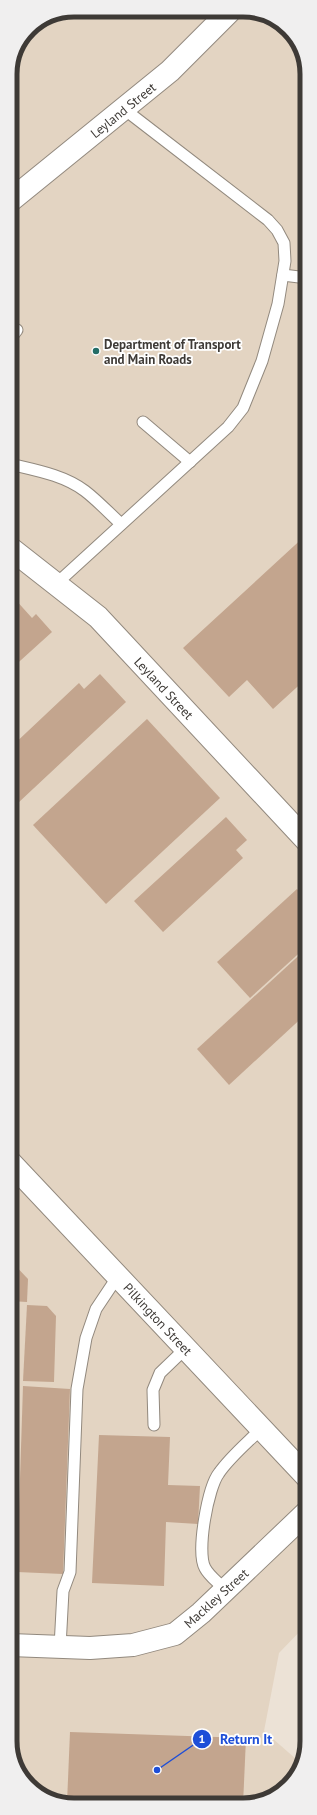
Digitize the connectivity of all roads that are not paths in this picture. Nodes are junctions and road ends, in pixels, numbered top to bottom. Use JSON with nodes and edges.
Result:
{"nodes":[{"id":1,"x":217,"y":17,"type":"edge"},
{"id":2,"x":124,"y":109,"type":"junction"},
{"id":3,"x":17,"y":195,"type":"edge"},
{"id":4,"x":283,"y":275,"type":"junction"},
{"id":5,"x":300,"y":277,"type":"edge"},
{"id":6,"x":143,"y":422,"type":"dead end"},
{"id":7,"x":190,"y":462,"type":"junction"},
{"id":8,"x":17,"y":466,"type":"edge"},
{"id":9,"x":121,"y":524,"type":"junction"},
{"id":10,"x":17,"y":553,"type":"edge"},
{"id":11,"x":56,"y":584,"type":"junction"},
{"id":12,"x":300,"y":833,"type":"edge"},
{"id":13,"x":17,"y":1169,"type":"edge"},
{"id":14,"x":118,"y":1276,"type":"junction"},
{"id":15,"x":186,"y":1348,"type":"junction"},
{"id":16,"x":154,"y":1425,"type":"dead end"},
{"id":17,"x":261,"y":1428,"type":"junction"},
{"id":18,"x":300,"y":1470,"type":"edge"},
{"id":19,"x":300,"y":1519,"type":"edge"},
{"id":20,"x":226,"y":1590,"type":"junction"},
{"id":21,"x":17,"y":1644,"type":"edge"},
{"id":22,"x":60,"y":1646,"type":"junction"}],
"edges":[{"from":1,"to":2,"type":"street","name":"Leyland Street"},
{"from":2,"to":3,"type":"street","name":"Leyland Street"},
{"from":2,"to":4,"type":"lane"},
{"from":4,"to":5,"type":"lane"},
{"from":4,"to":7,"type":"lane"},
{"from":6,"to":7,"type":"lane"},
{"from":7,"to":9,"type":"lane"},
{"from":8,"to":9,"type":"lane"},
{"from":9,"to":11,"type":"lane"},
{"from":10,"to":11,"type":"street","name":"Leyland Street"},
{"from":11,"to":12,"type":"street","name":"Leyland Street"},
{"from":13,"to":14,"type":"street","name":"Pilkington Street"},
{"from":14,"to":15,"type":"street","name":"Pilkington Street"},
{"from":14,"to":22,"type":"lane"},
{"from":15,"to":16,"type":"lane"},
{"from":15,"to":17,"type":"street","name":"Pilkington Street"},
{"from":17,"to":18,"type":"street","name":"Pilkington Street"},
{"from":17,"to":20,"type":"lane"},
{"from":19,"to":20,"type":"street","name":"Mackley Street"},
{"from":20,"to":22,"type":"street","name":"Mackley Street"},
{"from":21,"to":22,"type":"street","name":"Mackley Street"}]}
